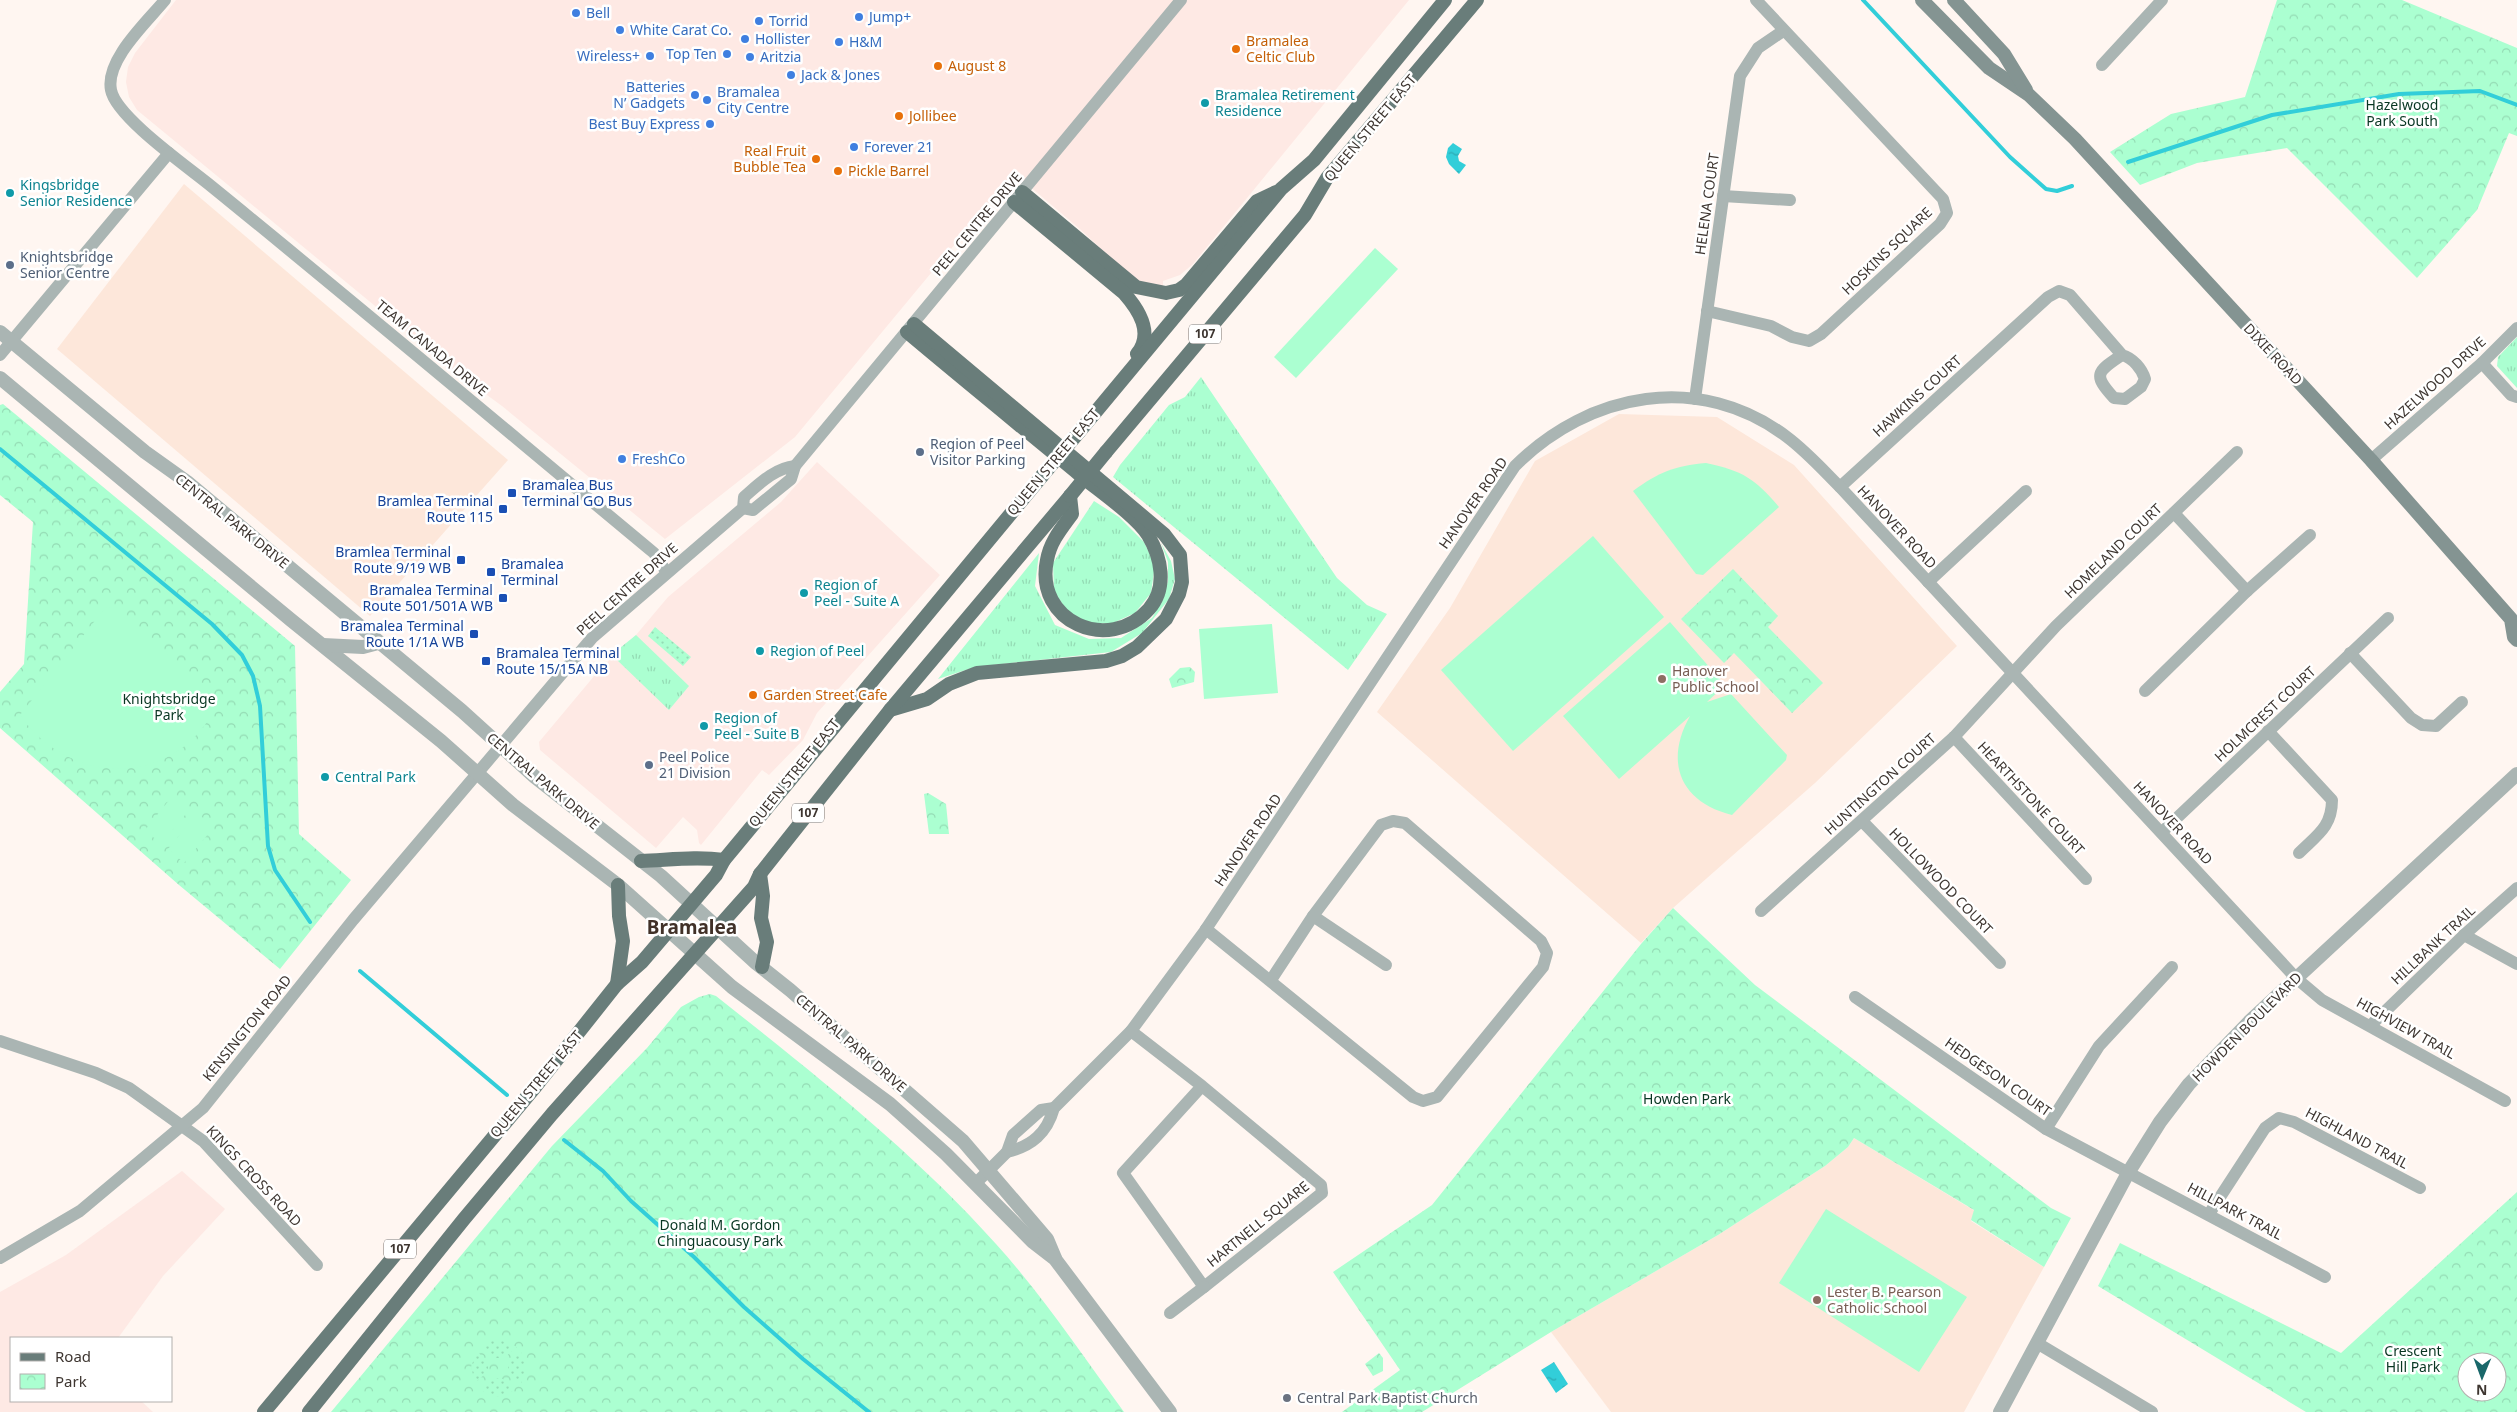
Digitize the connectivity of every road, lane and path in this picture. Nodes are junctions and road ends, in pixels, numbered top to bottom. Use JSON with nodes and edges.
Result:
{"nodes":[{"id":1,"x":165,"y":0,"type":"edge"},
{"id":2,"x":1180,"y":0,"type":"edge"},
{"id":3,"x":1445,"y":0,"type":"edge"},
{"id":4,"x":1477,"y":0,"type":"edge"},
{"id":5,"x":1756,"y":0,"type":"edge"},
{"id":6,"x":1922,"y":0,"type":"edge"},
{"id":7,"x":1954,"y":0,"type":"edge"},
{"id":8,"x":2162,"y":0,"type":"edge"},
{"id":9,"x":1783,"y":31,"type":"junction"},
{"id":10,"x":2102,"y":65,"type":"dead end"},
{"id":11,"x":2029,"y":95,"type":"junction"},
{"id":12,"x":169,"y":152,"type":"junction"},
{"id":13,"x":1281,"y":189,"type":"junction"},
{"id":14,"x":1723,"y":196,"type":"junction"},
{"id":15,"x":1018,"y":197,"type":"junction"},
{"id":16,"x":1790,"y":200,"type":"dead end"},
{"id":17,"x":1708,"y":311,"type":"junction"},
{"id":18,"x":911,"y":328,"type":"junction"},
{"id":19,"x":2517,"y":328,"type":"edge"},
{"id":20,"x":0,"y":332,"type":"edge"},
{"id":21,"x":11,"y":342,"type":"junction"},
{"id":22,"x":2122,"y":354,"type":"dead end"},
{"id":23,"x":0,"y":356,"type":"edge"},
{"id":24,"x":2482,"y":363,"type":"junction"},
{"id":25,"x":0,"y":378,"type":"edge"},
{"id":26,"x":2517,"y":398,"type":"edge"},
{"id":27,"x":1695,"y":399,"type":"junction"},
{"id":28,"x":1102,"y":405,"type":"junction"},
{"id":29,"x":2237,"y":452,"type":"dead end"},
{"id":30,"x":2371,"y":460,"type":"junction"},
{"id":31,"x":1840,"y":487,"type":"junction"},
{"id":32,"x":2026,"y":491,"type":"dead end"},
{"id":33,"x":1070,"y":496,"type":"junction"},
{"id":34,"x":2174,"y":513,"type":"junction"},
{"id":35,"x":2310,"y":535,"type":"dead end"},
{"id":36,"x":667,"y":573,"type":"junction"},
{"id":37,"x":1928,"y":582,"type":"junction"},
{"id":38,"x":2247,"y":591,"type":"junction"},
{"id":39,"x":2388,"y":618,"type":"dead end"},
{"id":40,"x":2514,"y":619,"type":"edge"},
{"id":41,"x":2517,"y":640,"type":"edge"},
{"id":42,"x":378,"y":643,"type":"junction"},
{"id":43,"x":323,"y":645,"type":"junction"},
{"id":44,"x":2350,"y":653,"type":"junction"},
{"id":45,"x":2013,"y":673,"type":"junction"},
{"id":46,"x":2145,"y":691,"type":"dead end"},
{"id":47,"x":2462,"y":702,"type":"dead end"},
{"id":48,"x":890,"y":710,"type":"junction"},
{"id":49,"x":2268,"y":731,"type":"junction"},
{"id":50,"x":1954,"y":736,"type":"junction"},
{"id":51,"x":500,"y":746,"type":"junction"},
{"id":52,"x":478,"y":773,"type":"junction"},
{"id":53,"x":2517,"y":774,"type":"edge"},
{"id":54,"x":1862,"y":821,"type":"junction"},
{"id":55,"x":2162,"y":832,"type":"junction"},
{"id":56,"x":2298,"y":852,"type":"dead end"},
{"id":57,"x":724,"y":860,"type":"junction"},
{"id":58,"x":641,"y":861,"type":"junction"},
{"id":59,"x":760,"y":874,"type":"junction"},
{"id":60,"x":2086,"y":879,"type":"dead end"},
{"id":61,"x":618,"y":885,"type":"junction"},
{"id":62,"x":2517,"y":888,"type":"edge"},
{"id":63,"x":691,"y":904,"type":"junction"},
{"id":64,"x":1761,"y":912,"type":"dead end"},
{"id":65,"x":1312,"y":916,"type":"junction"},
{"id":66,"x":718,"y":928,"type":"junction"},
{"id":67,"x":1206,"y":929,"type":"junction"},
{"id":68,"x":669,"y":930,"type":"junction"},
{"id":69,"x":2464,"y":935,"type":"junction"},
{"id":70,"x":696,"y":954,"type":"junction"},
{"id":71,"x":2000,"y":963,"type":"dead end"},
{"id":72,"x":1386,"y":964,"type":"dead end"},
{"id":73,"x":2517,"y":964,"type":"edge"},
{"id":74,"x":2172,"y":967,"type":"dead end"},
{"id":75,"x":762,"y":968,"type":"junction"},
{"id":76,"x":2296,"y":978,"type":"junction"},
{"id":77,"x":1271,"y":980,"type":"junction"},
{"id":78,"x":617,"y":984,"type":"junction"},
{"id":79,"x":1855,"y":997,"type":"dead end"},
{"id":80,"x":2371,"y":1024,"type":"junction"},
{"id":81,"x":1131,"y":1031,"type":"junction"},
{"id":82,"x":0,"y":1042,"type":"edge"},
{"id":83,"x":1202,"y":1086,"type":"junction"},
{"id":84,"x":2505,"y":1101,"type":"dead end"},
{"id":85,"x":183,"y":1126,"type":"junction"},
{"id":86,"x":2046,"y":1129,"type":"junction"},
{"id":87,"x":989,"y":1170,"type":"junction"},
{"id":88,"x":2128,"y":1173,"type":"junction"},
{"id":89,"x":976,"y":1184,"type":"junction"},
{"id":90,"x":2420,"y":1188,"type":"dead end"},
{"id":91,"x":2209,"y":1214,"type":"junction"},
{"id":92,"x":0,"y":1258,"type":"edge"},
{"id":93,"x":1055,"y":1258,"type":"junction"},
{"id":94,"x":317,"y":1265,"type":"dead end"},
{"id":95,"x":2325,"y":1278,"type":"dead end"},
{"id":96,"x":1204,"y":1287,"type":"junction"},
{"id":97,"x":1170,"y":1313,"type":"dead end"},
{"id":98,"x":2037,"y":1343,"type":"junction"},
{"id":99,"x":264,"y":1412,"type":"edge"},
{"id":100,"x":309,"y":1412,"type":"edge"},
{"id":101,"x":1170,"y":1412,"type":"edge"},
{"id":102,"x":2000,"y":1412,"type":"edge"},
{"id":103,"x":2152,"y":1412,"type":"edge"}],
"edges":[{"from":1,"to":12,"type":"street"},
{"from":2,"to":15,"type":"street","name":"PEEL CENTRE DRIVE"},
{"from":3,"to":13,"type":"main road","name":"QUEEN STREET EAST","number":"107"},
{"from":4,"to":33,"type":"main road","name":"QUEEN STREET EAST","number":"107","bridge":true},
{"from":5,"to":9,"type":"street"},
{"from":6,"to":11,"type":"main road","name":"DIXIE ROAD"},
{"from":7,"to":11,"type":"main road","name":"DIXIE ROAD"},
{"from":8,"to":10,"type":"street"},
{"from":9,"to":14,"type":"street","name":"HELENA COURT"},
{"from":9,"to":17,"type":"street","name":"HOSKINS SQUARE"},
{"from":11,"to":30,"type":"main road","name":"DIXIE ROAD"},
{"from":12,"to":21,"type":"street"},
{"from":12,"to":36,"type":"street","name":"TEAM CANADA DRIVE"},
{"from":13,"to":15,"type":"main road"},
{"from":13,"to":28,"type":"main road","name":"QUEEN STREET EAST","number":"107"},
{"from":14,"to":16,"type":"street"},
{"from":14,"to":17,"type":"street","name":"HELENA COURT"},
{"from":15,"to":18,"type":"street","name":"PEEL CENTRE DRIVE"},
{"from":15,"to":28,"type":"main road"},
{"from":17,"to":27,"type":"street","name":"HELENA COURT"},
{"from":18,"to":33,"type":"main road"},
{"from":18,"to":36,"type":"street","name":"PEEL CENTRE DRIVE"},
{"from":18,"to":48,"type":"main road"},
{"from":19,"to":24,"type":"street","name":"HAZELWOOD DRIVE"},
{"from":20,"to":21,"type":"street","name":"CENTRAL PARK DRIVE"},
{"from":21,"to":23,"type":"street"},
{"from":21,"to":42,"type":"street","name":"CENTRAL PARK DRIVE"},
{"from":22,"to":31,"type":"street","name":"HAWKINS COURT"},
{"from":24,"to":26,"type":"street"},
{"from":24,"to":30,"type":"street","name":"HAZELWOOD DRIVE"},
{"from":25,"to":43,"type":"street","name":"CENTRAL PARK DRIVE"},
{"from":27,"to":31,"type":"street","name":"HANOVER ROAD"},
{"from":27,"to":67,"type":"street","name":"HANOVER ROAD"},
{"from":28,"to":57,"type":"main road","name":"QUEEN STREET EAST","number":"107","bridge":true},
{"from":29,"to":34,"type":"street","name":"HOMELAND COURT"},
{"from":30,"to":40,"type":"main road","name":"DIXIE ROAD"},
{"from":31,"to":37,"type":"street","name":"HANOVER ROAD"},
{"from":32,"to":37,"type":"street"},
{"from":33,"to":48,"type":"main road","name":"QUEEN STREET EAST","number":"107"},
{"from":34,"to":38,"type":"street"},
{"from":34,"to":45,"type":"street","name":"HOMELAND COURT"},
{"from":35,"to":38,"type":"street"},
{"from":36,"to":51,"type":"street","name":"PEEL CENTRE DRIVE"},
{"from":37,"to":45,"type":"street","name":"HANOVER ROAD"},
{"from":38,"to":46,"type":"street"},
{"from":39,"to":44,"type":"street","name":"HOLMCREST COURT"},
{"from":40,"to":41,"type":"main road","name":"DIXIE ROAD"},
{"from":42,"to":43,"type":"street"},
{"from":42,"to":51,"type":"street","name":"CENTRAL PARK DRIVE"},
{"from":43,"to":52,"type":"street","name":"CENTRAL PARK DRIVE"},
{"from":44,"to":47,"type":"street"},
{"from":44,"to":49,"type":"street","name":"HOLMCREST COURT"},
{"from":45,"to":50,"type":"street","name":"HUNTINGTON COURT"},
{"from":45,"to":55,"type":"street","name":"HANOVER ROAD"},
{"from":48,"to":59,"type":"main road","name":"QUEEN STREET EAST","number":"107"},
{"from":49,"to":55,"type":"street","name":"HOLMCREST COURT"},
{"from":49,"to":56,"type":"street"},
{"from":50,"to":54,"type":"street","name":"HUNTINGTON COURT"},
{"from":50,"to":60,"type":"street","name":"HEARTHSTONE COURT"},
{"from":51,"to":52,"type":"street","name":"PEEL CENTRE DRIVE"},
{"from":51,"to":58,"type":"street","name":"CENTRAL PARK DRIVE"},
{"from":52,"to":61,"type":"street","name":"CENTRAL PARK DRIVE"},
{"from":52,"to":85,"type":"street","name":"KENSINGTON ROAD"},
{"from":53,"to":76,"type":"street","name":"HOWDEN BOULEVARD"},
{"from":54,"to":64,"type":"street","name":"HUNTINGTON COURT"},
{"from":54,"to":71,"type":"street","name":"HOLLOWOOD COURT"},
{"from":55,"to":76,"type":"street","name":"HANOVER ROAD"},
{"from":57,"to":58,"type":"main road"},
{"from":57,"to":63,"type":"main road","name":"QUEEN STREET EAST","number":"107"},
{"from":58,"to":63,"type":"street","name":"CENTRAL PARK DRIVE"},
{"from":59,"to":66,"type":"main road","name":"QUEEN STREET EAST","number":"107"},
{"from":59,"to":75,"type":"main road"},
{"from":61,"to":68,"type":"street","name":"CENTRAL PARK DRIVE"},
{"from":61,"to":78,"type":"main road"},
{"from":62,"to":69,"type":"street","name":"HILLBANK TRAIL"},
{"from":63,"to":66,"type":"street","name":"CENTRAL PARK DRIVE"},
{"from":63,"to":68,"type":"main road","name":"QUEEN STREET EAST","number":"107"},
{"from":65,"to":72,"type":"street"},
{"from":65,"to":77,"type":"street"},
{"from":65,"to":77,"type":"street"},
{"from":66,"to":70,"type":"main road","name":"QUEEN STREET EAST","number":"107"},
{"from":66,"to":75,"type":"street","name":"CENTRAL PARK DRIVE"},
{"from":67,"to":77,"type":"street"},
{"from":67,"to":81,"type":"street","name":"HANOVER ROAD"},
{"from":68,"to":70,"type":"street","name":"CENTRAL PARK DRIVE"},
{"from":68,"to":78,"type":"main road","name":"QUEEN STREET EAST","number":"107"},
{"from":69,"to":73,"type":"street"},
{"from":69,"to":80,"type":"street","name":"HILLBANK TRAIL"},
{"from":70,"to":89,"type":"street","name":"CENTRAL PARK DRIVE"},
{"from":70,"to":100,"type":"main road","name":"QUEEN STREET EAST","number":"107"},
{"from":74,"to":86,"type":"street"},
{"from":75,"to":87,"type":"street","name":"CENTRAL PARK DRIVE"},
{"from":76,"to":80,"type":"street","name":"HIGHVIEW TRAIL"},
{"from":76,"to":88,"type":"street","name":"HOWDEN BOULEVARD"},
{"from":78,"to":99,"type":"main road","name":"QUEEN STREET EAST","number":"107"},
{"from":79,"to":86,"type":"street","name":"HEDGESON COURT"},
{"from":80,"to":84,"type":"street","name":"HIGHVIEW TRAIL"},
{"from":81,"to":83,"type":"street","name":"HARTNELL SQUARE"},
{"from":81,"to":87,"type":"street","name":"HANOVER ROAD"},
{"from":82,"to":85,"type":"street","name":"KINGS CROSS ROAD"},
{"from":83,"to":96,"type":"street","name":"HARTNELL SQUARE"},
{"from":83,"to":96,"type":"street","name":"HARTNELL SQUARE"},
{"from":85,"to":92,"type":"street","name":"KENSINGTON ROAD"},
{"from":85,"to":94,"type":"street","name":"KINGS CROSS ROAD"},
{"from":86,"to":88,"type":"street","name":"HEDGESON COURT"},
{"from":87,"to":89,"type":"street","name":"HANOVER ROAD"},
{"from":87,"to":93,"type":"street","name":"CENTRAL PARK DRIVE"},
{"from":88,"to":91,"type":"street","name":"HILLPARK TRAIL"},
{"from":88,"to":98,"type":"street","name":"HOWDEN BOULEVARD"},
{"from":89,"to":93,"type":"street","name":"CENTRAL PARK DRIVE"},
{"from":90,"to":91,"type":"street","name":"HIGHLAND TRAIL"},
{"from":91,"to":95,"type":"street","name":"HILLPARK TRAIL"},
{"from":93,"to":101,"type":"street","name":"CENTRAL PARK DRIVE"},
{"from":96,"to":97,"type":"street","name":"HARTNELL SQUARE"},
{"from":98,"to":102,"type":"street","name":"HOWDEN BOULEVARD"},
{"from":98,"to":103,"type":"street"}]}
